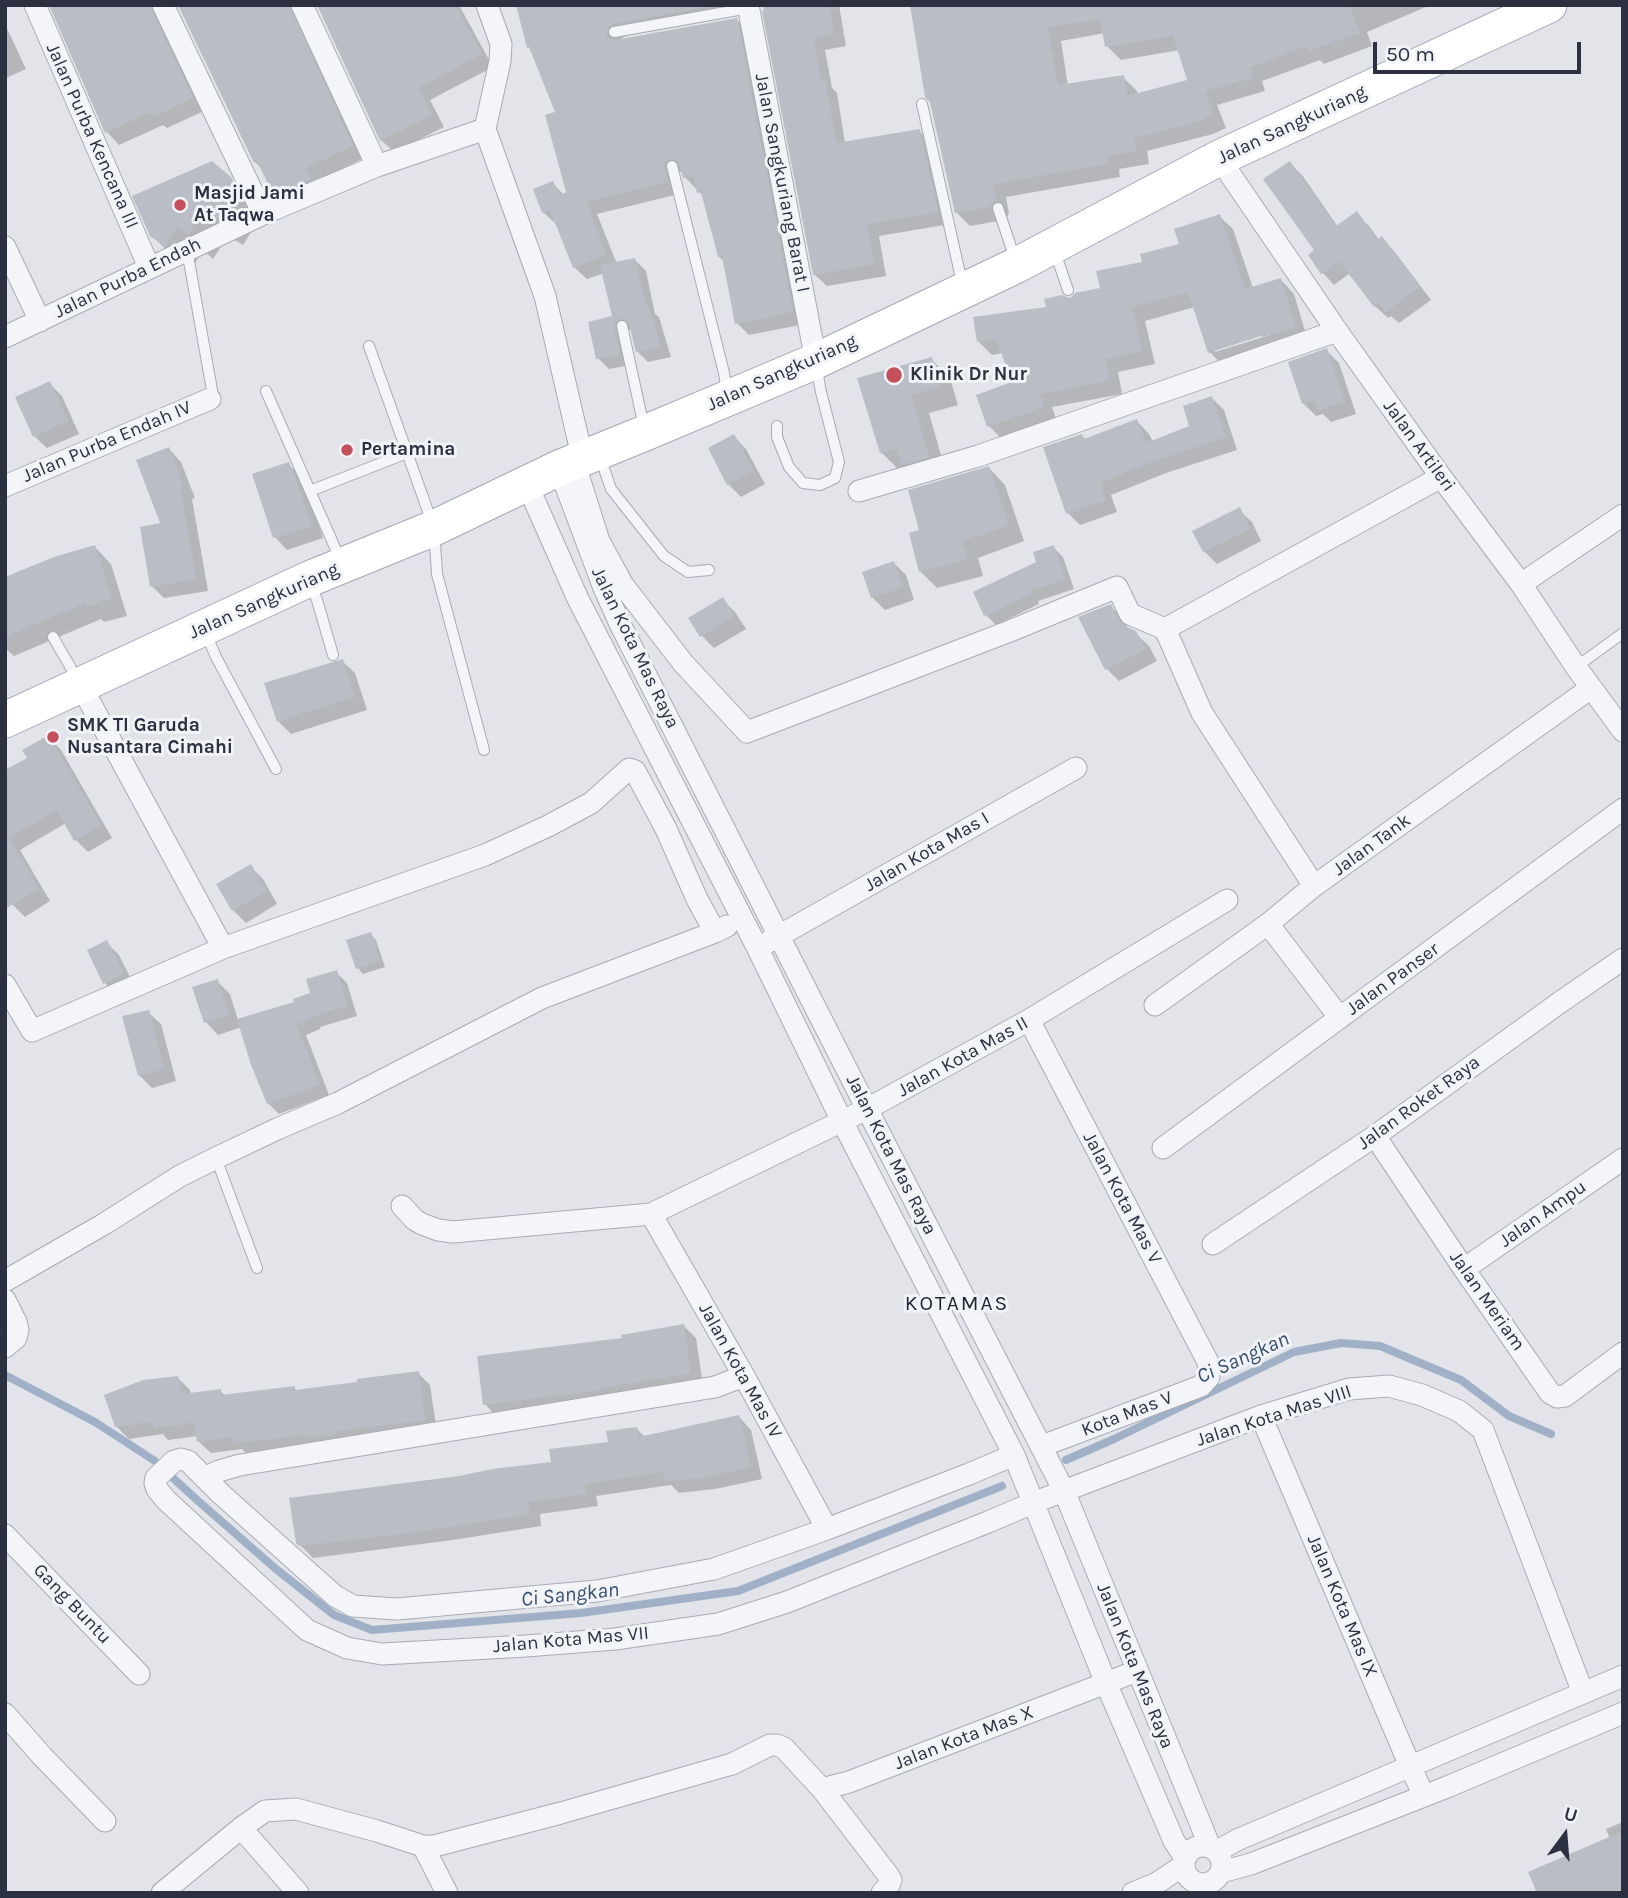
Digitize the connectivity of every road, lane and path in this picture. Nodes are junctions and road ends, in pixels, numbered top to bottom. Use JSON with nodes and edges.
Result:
{"nodes":[{"id":1,"x":35,"y":5,"type":"edge"},
{"id":2,"x":163,"y":5,"type":"edge"},
{"id":3,"x":302,"y":5,"type":"edge"},
{"id":4,"x":487,"y":5,"type":"edge"},
{"id":5,"x":1549,"y":5,"type":"edge"},
{"id":6,"x":749,"y":7,"type":"edge"},
{"id":7,"x":614,"y":32,"type":"dead end"},
{"id":8,"x":922,"y":104,"type":"dead end"},
{"id":9,"x":485,"y":130,"type":"junction"},
{"id":10,"x":1219,"y":158,"type":"junction"},
{"id":11,"x":377,"y":166,"type":"junction"},
{"id":12,"x":672,"y":166,"type":"dead end"},
{"id":13,"x":998,"y":208,"type":"dead end"},
{"id":14,"x":263,"y":214,"type":"junction"},
{"id":15,"x":1054,"y":246,"type":"junction"},
{"id":16,"x":5,"y":247,"type":"edge"},
{"id":17,"x":187,"y":250,"type":"junction"},
{"id":18,"x":1017,"y":265,"type":"junction"},
{"id":19,"x":149,"y":267,"type":"junction"},
{"id":20,"x":963,"y":290,"type":"junction"},
{"id":21,"x":1068,"y":290,"type":"dead end"},
{"id":22,"x":40,"y":321,"type":"junction"},
{"id":23,"x":622,"y":326,"type":"dead end"},
{"id":24,"x":1337,"y":331,"type":"junction"},
{"id":25,"x":5,"y":337,"type":"edge"},
{"id":26,"x":369,"y":346,"type":"dead end"},
{"id":27,"x":816,"y":361,"type":"junction"},
{"id":28,"x":266,"y":391,"type":"dead end"},
{"id":29,"x":728,"y":398,"type":"junction"},
{"id":30,"x":210,"y":399,"type":"joint"},
{"id":31,"x":776,"y":426,"type":"dead end"},
{"id":32,"x":645,"y":433,"type":"junction"},
{"id":33,"x":407,"y":453,"type":"junction"},
{"id":34,"x":579,"y":460,"type":"junction"},
{"id":35,"x":1441,"y":477,"type":"junction"},
{"id":36,"x":527,"y":484,"type":"junction"},
{"id":37,"x":5,"y":486,"type":"edge"},
{"id":38,"x":310,"y":491,"type":"junction"},
{"id":39,"x":859,"y":491,"type":"dead end"},
{"id":40,"x":1623,"y":515,"type":"edge"},
{"id":41,"x":434,"y":528,"type":"junction"},
{"id":42,"x":343,"y":565,"type":"junction"},
{"id":43,"x":709,"y":570,"type":"dead end"},
{"id":44,"x":309,"y":579,"type":"junction"},
{"id":45,"x":1521,"y":584,"type":"junction"},
{"id":46,"x":621,"y":626,"type":"junction"},
{"id":47,"x":204,"y":628,"type":"junction"},
{"id":48,"x":1165,"y":629,"type":"junction"},
{"id":49,"x":1623,"y":633,"type":"edge"},
{"id":50,"x":597,"y":636,"type":"junction"},
{"id":51,"x":53,"y":637,"type":"dead end"},
{"id":52,"x":333,"y":655,"type":"dead end"},
{"id":53,"x":1576,"y":667,"type":"junction"},
{"id":54,"x":80,"y":684,"type":"junction"},
{"id":55,"x":1591,"y":688,"type":"junction"},
{"id":56,"x":5,"y":720,"type":"edge"},
{"id":57,"x":1623,"y":730,"type":"edge"},
{"id":58,"x":484,"y":750,"type":"dead end"},
{"id":59,"x":1076,"y":768,"type":"dead end"},
{"id":60,"x":275,"y":769,"type":"dead end"},
{"id":61,"x":1623,"y":809,"type":"edge"},
{"id":62,"x":1314,"y":886,"type":"junction"},
{"id":63,"x":1227,"y":900,"type":"dead end"},
{"id":64,"x":741,"y":918,"type":"junction"},
{"id":65,"x":1268,"y":924,"type":"junction"},
{"id":66,"x":715,"y":932,"type":"junction"},
{"id":67,"x":779,"y":936,"type":"junction"},
{"id":68,"x":757,"y":947,"type":"junction"},
{"id":69,"x":223,"y":948,"type":"junction"},
{"id":70,"x":1623,"y":959,"type":"edge"},
{"id":71,"x":5,"y":985,"type":"edge"},
{"id":72,"x":1155,"y":1005,"type":"dead end"},
{"id":73,"x":1340,"y":1018,"type":"junction"},
{"id":74,"x":1029,"y":1020,"type":"junction"},
{"id":75,"x":867,"y":1109,"type":"junction"},
{"id":76,"x":842,"y":1121,"type":"junction"},
{"id":77,"x":1375,"y":1136,"type":"junction"},
{"id":78,"x":1163,"y":1148,"type":"dead end"},
{"id":79,"x":216,"y":1158,"type":"junction"},
{"id":80,"x":1623,"y":1159,"type":"edge"},
{"id":81,"x":402,"y":1206,"type":"dead end"},
{"id":82,"x":651,"y":1214,"type":"junction"},
{"id":83,"x":1213,"y":1244,"type":"dead end"},
{"id":84,"x":257,"y":1268,"type":"dead end"},
{"id":85,"x":1464,"y":1269,"type":"junction"},
{"id":86,"x":5,"y":1281,"type":"edge"},
{"id":87,"x":5,"y":1300,"type":"edge"},
{"id":88,"x":5,"y":1347,"type":"edge"},
{"id":89,"x":1623,"y":1353,"type":"edge"},
{"id":90,"x":744,"y":1376,"type":"junction"},
{"id":91,"x":1209,"y":1377,"type":"joint"},
{"id":92,"x":1261,"y":1416,"type":"junction"},
{"id":93,"x":1042,"y":1446,"type":"junction"},
{"id":94,"x":1014,"y":1455,"type":"junction"},
{"id":95,"x":205,"y":1478,"type":"junction"},
{"id":96,"x":1064,"y":1491,"type":"junction"},
{"id":97,"x":1035,"y":1502,"type":"junction"},
{"id":98,"x":827,"y":1529,"type":"junction"},
{"id":99,"x":5,"y":1535,"type":"edge"},
{"id":100,"x":1137,"y":1671,"type":"junction"},
{"id":101,"x":139,"y":1674,"type":"dead end"},
{"id":102,"x":1623,"y":1676,"type":"edge"},
{"id":103,"x":1106,"y":1683,"type":"junction"},
{"id":104,"x":1583,"y":1693,"type":"junction"},
{"id":105,"x":1623,"y":1713,"type":"edge"},
{"id":106,"x":5,"y":1714,"type":"edge"},
{"id":107,"x":1410,"y":1766,"type":"junction"},
{"id":108,"x":822,"y":1789,"type":"junction"},
{"id":109,"x":1424,"y":1796,"type":"junction"},
{"id":110,"x":105,"y":1821,"type":"dead end"},
{"id":111,"x":241,"y":1828,"type":"junction"},
{"id":112,"x":423,"y":1846,"type":"junction"},
{"id":113,"x":1204,"y":1872,"type":"edge"},
{"id":114,"x":162,"y":1893,"type":"edge"},
{"id":115,"x":298,"y":1893,"type":"edge"},
{"id":116,"x":447,"y":1893,"type":"edge"},
{"id":117,"x":882,"y":1893,"type":"edge"},
{"id":118,"x":1133,"y":1893,"type":"edge"}],
"edges":[{"from":1,"to":19,"type":"street","name":"Jalan Purba Kencana III"},
{"from":2,"to":14,"type":"street"},
{"from":3,"to":11,"type":"street"},
{"from":4,"to":9,"type":"street"},
{"from":5,"to":10,"type":"main road","name":"Jalan Sangkuriang"},
{"from":6,"to":7,"type":"lane"},
{"from":6,"to":27,"type":"street","name":"Jalan Sangkuriang Barat I"},
{"from":8,"to":20,"type":"lane"},
{"from":9,"to":11,"type":"street","name":"Jalan Purba Endah"},
{"from":9,"to":34,"type":"street"},
{"from":10,"to":15,"type":"main road","name":"Jalan Sangkuriang"},
{"from":10,"to":24,"type":"street","name":"Jalan Artileri"},
{"from":11,"to":14,"type":"street","name":"Jalan Purba Endah"},
{"from":12,"to":29,"type":"lane"},
{"from":13,"to":18,"type":"lane"},
{"from":14,"to":17,"type":"street","name":"Jalan Purba Endah"},
{"from":15,"to":18,"type":"main road","name":"Jalan Sangkuriang"},
{"from":15,"to":21,"type":"lane"},
{"from":16,"to":22,"type":"street"},
{"from":17,"to":19,"type":"street","name":"Jalan Purba Endah"},
{"from":17,"to":30,"type":"lane"},
{"from":18,"to":20,"type":"main road","name":"Jalan Sangkuriang"},
{"from":19,"to":22,"type":"street","name":"Jalan Purba Endah"},
{"from":20,"to":27,"type":"main road","name":"Jalan Sangkuriang"},
{"from":22,"to":25,"type":"street","name":"Jalan Purba Endah"},
{"from":23,"to":32,"type":"lane"},
{"from":24,"to":35,"type":"street","name":"Jalan Artileri"},
{"from":24,"to":39,"type":"street"},
{"from":26,"to":33,"type":"lane"},
{"from":27,"to":29,"type":"main road","name":"Jalan Sangkuriang"},
{"from":27,"to":31,"type":"lane"},
{"from":28,"to":38,"type":"lane"},
{"from":29,"to":32,"type":"main road","name":"Jalan Sangkuriang"},
{"from":30,"to":37,"type":"street","name":"Jalan Purba Endah IV"},
{"from":32,"to":34,"type":"main road","name":"Jalan Sangkuriang"},
{"from":33,"to":38,"type":"lane"},
{"from":33,"to":41,"type":"lane"},
{"from":34,"to":36,"type":"main road","name":"Jalan Sangkuriang"},
{"from":34,"to":43,"type":"lane"},
{"from":34,"to":46,"type":"street","name":"Jalan Kota Mas Raya"},
{"from":34,"to":48,"type":"street"},
{"from":35,"to":45,"type":"street","name":"Jalan Artileri"},
{"from":35,"to":48,"type":"street"},
{"from":36,"to":41,"type":"main road","name":"Jalan Sangkuriang"},
{"from":36,"to":50,"type":"street","name":"Jalan Kota Mas Raya"},
{"from":38,"to":42,"type":"lane"},
{"from":40,"to":45,"type":"street"},
{"from":41,"to":42,"type":"main road","name":"Jalan Sangkuriang"},
{"from":41,"to":58,"type":"lane"},
{"from":42,"to":44,"type":"main road","name":"Jalan Sangkuriang"},
{"from":44,"to":47,"type":"main road","name":"Jalan Sangkuriang"},
{"from":44,"to":52,"type":"lane"},
{"from":45,"to":53,"type":"street","name":"Jalan Artileri"},
{"from":46,"to":50,"type":"street"},
{"from":46,"to":67,"type":"street","name":"Jalan Kota Mas Raya"},
{"from":47,"to":54,"type":"main road","name":"Jalan Sangkuriang"},
{"from":47,"to":60,"type":"lane"},
{"from":48,"to":62,"type":"street"},
{"from":49,"to":53,"type":"lane"},
{"from":50,"to":64,"type":"street","name":"Jalan Kota Mas Raya"},
{"from":51,"to":54,"type":"lane"},
{"from":53,"to":55,"type":"street","name":"Jalan Artileri"},
{"from":54,"to":56,"type":"main road","name":"Jalan Sangkuriang"},
{"from":54,"to":69,"type":"street"},
{"from":55,"to":57,"type":"street","name":"Jalan Artileri"},
{"from":55,"to":62,"type":"street","name":"Jalan Tank"},
{"from":59,"to":67,"type":"street","name":"Jalan Kota Mas I"},
{"from":61,"to":73,"type":"street","name":"Jalan Panser"},
{"from":62,"to":65,"type":"street","name":"Jalan Tank"},
{"from":63,"to":74,"type":"street","name":"Jalan Kota Mas II"},
{"from":64,"to":66,"type":"street"},
{"from":64,"to":68,"type":"street","name":"Jalan Kota Mas Raya"},
{"from":65,"to":72,"type":"street","name":"Jalan Tank"},
{"from":65,"to":73,"type":"street"},
{"from":66,"to":69,"type":"street"},
{"from":66,"to":79,"type":"street"},
{"from":67,"to":68,"type":"street","name":"Jalan Kota Mas I"},
{"from":67,"to":75,"type":"street","name":"Jalan Kota Mas Raya"},
{"from":68,"to":76,"type":"street","name":"Jalan Kota Mas Raya"},
{"from":69,"to":71,"type":"street"},
{"from":70,"to":77,"type":"street","name":"Jalan Roket Raya"},
{"from":73,"to":78,"type":"street","name":"Jalan Panser"},
{"from":74,"to":75,"type":"street","name":"Jalan Kota Mas II"},
{"from":74,"to":91,"type":"street","name":"Jalan Kota Mas V"},
{"from":75,"to":76,"type":"street","name":"Jalan Kota Mas II"},
{"from":75,"to":93,"type":"street","name":"Jalan Kota Mas Raya"},
{"from":76,"to":82,"type":"street","name":"Jalan Kota Mas II"},
{"from":76,"to":94,"type":"street","name":"Jalan Kota Mas Raya"},
{"from":77,"to":83,"type":"street","name":"Jalan Roket Raya"},
{"from":77,"to":85,"type":"street","name":"Jalan Meriam"},
{"from":79,"to":84,"type":"lane"},
{"from":79,"to":86,"type":"street"},
{"from":80,"to":85,"type":"street","name":"Jalan Ampu"},
{"from":81,"to":82,"type":"street"},
{"from":82,"to":90,"type":"street","name":"Jalan Kota Mas IV"},
{"from":85,"to":89,"type":"street","name":"Jalan Meriam"},
{"from":87,"to":88,"type":"street"},
{"from":90,"to":95,"type":"street"},
{"from":90,"to":98,"type":"street","name":"Jalan Kota Mas IV"},
{"from":91,"to":93,"type":"street","name":"Kota Mas V"},
{"from":92,"to":96,"type":"street","name":"Jalan Kota Mas VIII"},
{"from":92,"to":104,"type":"street","name":"Jalan Kota Mas VIII"},
{"from":92,"to":107,"type":"street","name":"Jalan Kota Mas IX"},
{"from":93,"to":96,"type":"street","name":"Jalan Kota Mas Raya"},
{"from":94,"to":97,"type":"street","name":"Jalan Kota Mas Raya"},
{"from":94,"to":98,"type":"street"},
{"from":95,"to":97,"type":"street","name":"Jalan Kota Mas VII"},
{"from":95,"to":98,"type":"street"},
{"from":96,"to":97,"type":"street","name":"Jalan Kota Mas VIII"},
{"from":96,"to":100,"type":"street","name":"Jalan Kota Mas Raya"},
{"from":97,"to":103,"type":"street","name":"Jalan Kota Mas Raya"},
{"from":99,"to":101,"type":"street","name":"Gang Buntu"},
{"from":100,"to":103,"type":"street","name":"Jalan Kota Mas X"},
{"from":100,"to":113,"type":"street","name":"Jalan Kota Mas Raya"},
{"from":102,"to":104,"type":"street"},
{"from":103,"to":108,"type":"street","name":"Jalan Kota Mas X"},
{"from":103,"to":113,"type":"street","name":"Jalan Kota Mas Raya"},
{"from":104,"to":107,"type":"street"},
{"from":105,"to":109,"type":"street"},
{"from":106,"to":110,"type":"street"},
{"from":107,"to":109,"type":"street","name":"Jalan Kota Mas IX"},
{"from":107,"to":113,"type":"street"},
{"from":108,"to":112,"type":"street"},
{"from":108,"to":117,"type":"street"},
{"from":109,"to":113,"type":"street"},
{"from":111,"to":112,"type":"street"},
{"from":111,"to":114,"type":"street"},
{"from":111,"to":115,"type":"street"},
{"from":112,"to":116,"type":"street"},
{"from":113,"to":118,"type":"street"}]}
